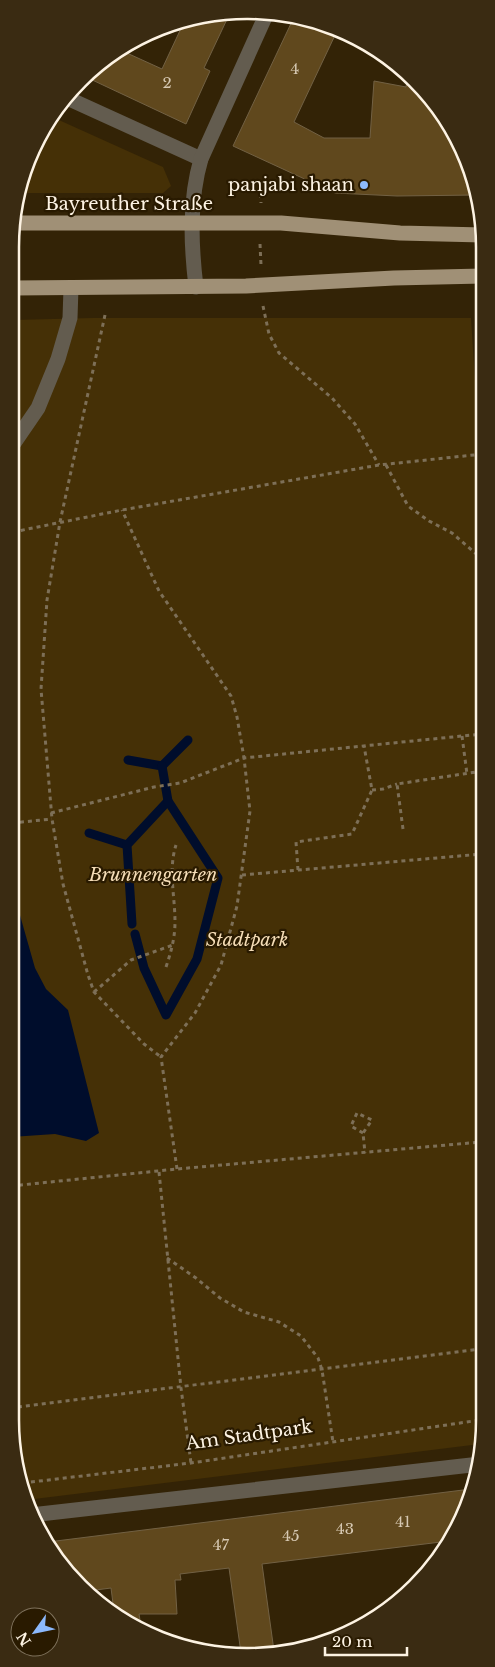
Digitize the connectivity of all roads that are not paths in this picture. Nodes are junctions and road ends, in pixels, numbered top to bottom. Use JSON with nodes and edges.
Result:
{"nodes":[{"id":1,"x":264,"y":19,"type":"edge"},
{"id":2,"x":73,"y":101,"type":"edge"},
{"id":3,"x":201,"y":159,"type":"junction"},
{"id":4,"x":20,"y":223,"type":"edge"},
{"id":5,"x":193,"y":223,"type":"junction"},
{"id":6,"x":476,"y":235,"type":"edge"},
{"id":7,"x":476,"y":276,"type":"edge"},
{"id":8,"x":196,"y":287,"type":"junction"},
{"id":9,"x":19,"y":288,"type":"edge"},
{"id":10,"x":71,"y":288,"type":"junction"},
{"id":11,"x":19,"y":436,"type":"edge"},
{"id":12,"x":472,"y":1465,"type":"edge"},
{"id":13,"x":39,"y":1514,"type":"edge"}],
"edges":[{"from":1,"to":3,"type":"street"},
{"from":2,"to":3,"type":"street"},
{"from":3,"to":5,"type":"street"},
{"from":4,"to":5,"type":"main road","name":"Bayreuther Straße"},
{"from":5,"to":6,"type":"main road","name":"Bayreuther Straße"},
{"from":5,"to":8,"type":"street"},
{"from":7,"to":8,"type":"main road"},
{"from":8,"to":10,"type":"main road"},
{"from":9,"to":10,"type":"main road"},
{"from":10,"to":11,"type":"street"},
{"from":12,"to":13,"type":"street"}]}
